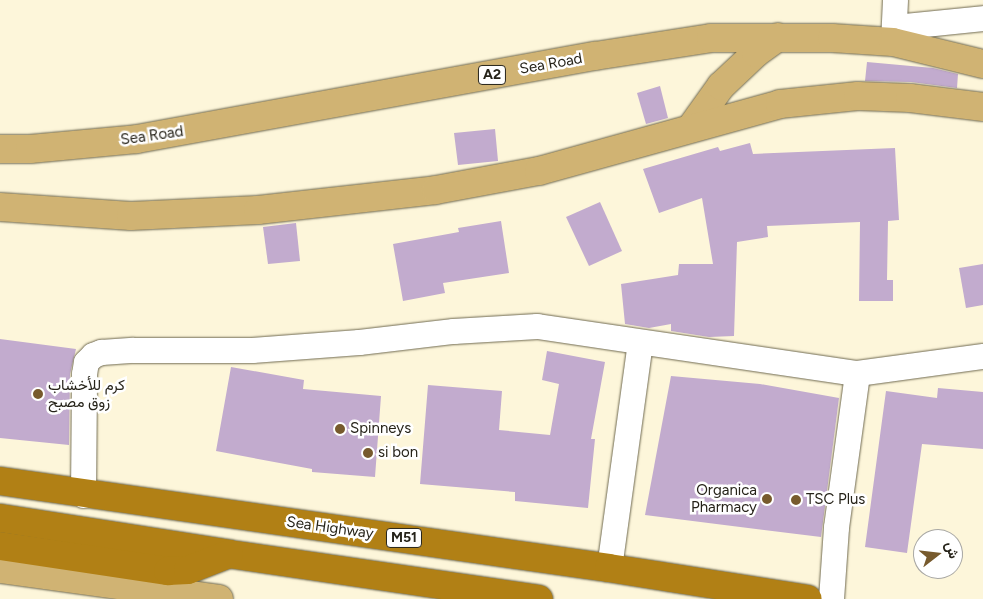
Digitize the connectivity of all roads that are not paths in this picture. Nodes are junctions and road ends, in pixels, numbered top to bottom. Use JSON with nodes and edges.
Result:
{"nodes":[{"id":1,"x":895,"y":0,"type":"edge"},
{"id":2,"x":983,"y":18,"type":"edge"},
{"id":3,"x":894,"y":34,"type":"junction"},
{"id":4,"x":778,"y":37,"type":"junction"},
{"id":5,"x":983,"y":64,"type":"edge"},
{"id":6,"x":983,"y":107,"type":"edge"},
{"id":7,"x":690,"y":128,"type":"junction"},
{"id":8,"x":0,"y":149,"type":"edge"},
{"id":9,"x":0,"y":207,"type":"edge"},
{"id":10,"x":640,"y":342,"type":"junction"},
{"id":11,"x":983,"y":356,"type":"edge"},
{"id":12,"x":857,"y":373,"type":"junction"},
{"id":13,"x":0,"y":481,"type":"edge"},
{"id":14,"x":83,"y":494,"type":"junction"},
{"id":15,"x":0,"y":518,"type":"edge"},
{"id":16,"x":0,"y":546,"type":"edge"},
{"id":17,"x":229,"y":554,"type":"junction"},
{"id":18,"x":609,"y":568,"type":"junction"},
{"id":19,"x":0,"y":569,"type":"edge"},
{"id":20,"x":219,"y":599,"type":"edge"},
{"id":21,"x":539,"y":599,"type":"edge"},
{"id":22,"x":808,"y":599,"type":"edge"},
{"id":23,"x":831,"y":599,"type":"edge"}],
"edges":[{"from":1,"to":3,"type":"street"},
{"from":2,"to":3,"type":"street"},
{"from":3,"to":4,"type":"main road","name":"Sea Road","number":"A2"},
{"from":3,"to":5,"type":"main road","name":"Sea Road","number":"A2"},
{"from":4,"to":7,"type":"main road"},
{"from":4,"to":8,"type":"main road","name":"Sea Road","number":"A2"},
{"from":6,"to":7,"type":"main road"},
{"from":7,"to":9,"type":"main road"},
{"from":10,"to":12,"type":"street"},
{"from":10,"to":14,"type":"street"},
{"from":10,"to":18,"type":"street"},
{"from":11,"to":12,"type":"street"},
{"from":12,"to":23,"type":"street"},
{"from":13,"to":14,"type":"highway","name":"Sea Highway","number":"M51"},
{"from":14,"to":18,"type":"highway","name":"Sea Highway","number":"M51"},
{"from":15,"to":17,"type":"highway"},
{"from":16,"to":17,"type":"highway"},
{"from":17,"to":21,"type":"highway"},
{"from":18,"to":22,"type":"highway","name":"Sea Highway","number":"M51"},
{"from":19,"to":20,"type":"main road"}]}
